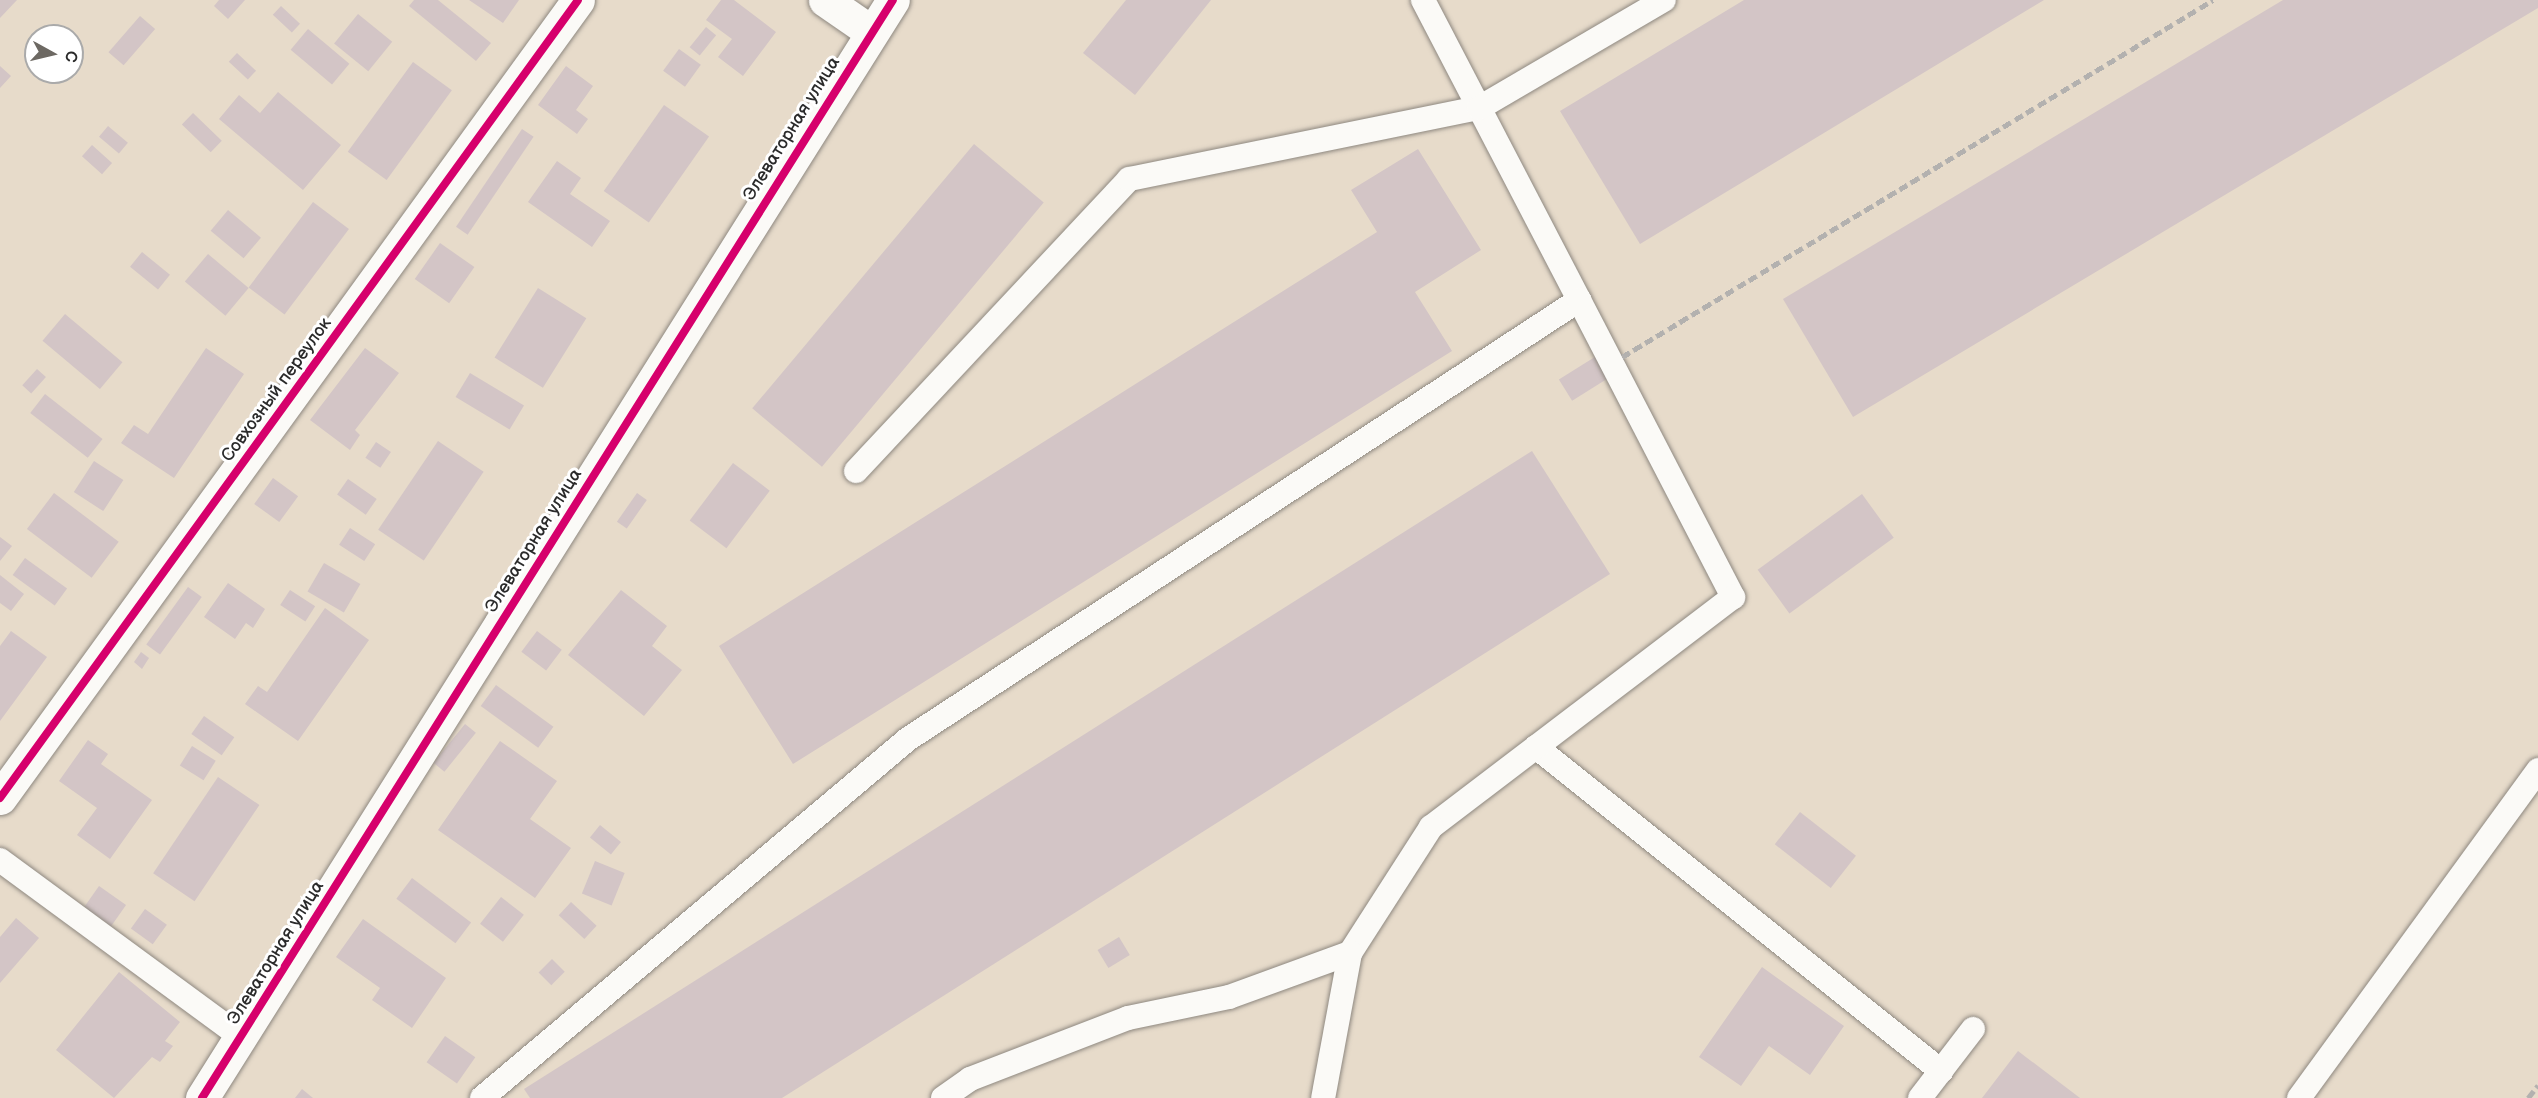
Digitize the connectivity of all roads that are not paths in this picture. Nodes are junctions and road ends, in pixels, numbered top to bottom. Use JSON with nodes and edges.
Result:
{"nodes":[{"id":1,"x":578,"y":0,"type":"edge"},
{"id":2,"x":825,"y":0,"type":"edge"},
{"id":3,"x":893,"y":0,"type":"edge"},
{"id":4,"x":1423,"y":0,"type":"edge"},
{"id":5,"x":1664,"y":0,"type":"edge"},
{"id":6,"x":870,"y":31,"type":"junction"},
{"id":7,"x":1479,"y":108,"type":"junction"},
{"id":8,"x":1579,"y":300,"type":"junction"},
{"id":9,"x":856,"y":471,"type":"dead end"},
{"id":10,"x":1536,"y":747,"type":"junction"},
{"id":11,"x":2538,"y":770,"type":"edge"},
{"id":12,"x":0,"y":798,"type":"edge"},
{"id":13,"x":0,"y":860,"type":"edge"},
{"id":14,"x":1350,"y":953,"type":"junction"},
{"id":15,"x":1973,"y":1029,"type":"dead end"},
{"id":16,"x":241,"y":1037,"type":"junction"},
{"id":17,"x":1941,"y":1071,"type":"junction"},
{"id":18,"x":202,"y":1098,"type":"edge"},
{"id":19,"x":482,"y":1098,"type":"edge"},
{"id":20,"x":943,"y":1098,"type":"edge"},
{"id":21,"x":1323,"y":1098,"type":"edge"},
{"id":22,"x":1920,"y":1098,"type":"edge"},
{"id":23,"x":2299,"y":1098,"type":"edge"}],
"edges":[{"from":1,"to":12,"type":"street","name":"Совхозный переулок"},
{"from":2,"to":6,"type":"street"},
{"from":3,"to":6,"type":"street","name":"Элеваторная улица"},
{"from":4,"to":7,"type":"lane"},
{"from":5,"to":7,"type":"lane"},
{"from":6,"to":16,"type":"street","name":"Элеваторная улица"},
{"from":7,"to":8,"type":"lane"},
{"from":7,"to":9,"type":"lane"},
{"from":8,"to":10,"type":"lane"},
{"from":8,"to":19,"type":"lane"},
{"from":10,"to":14,"type":"lane"},
{"from":10,"to":17,"type":"lane"},
{"from":11,"to":23,"type":"lane"},
{"from":13,"to":16,"type":"lane"},
{"from":14,"to":20,"type":"lane"},
{"from":14,"to":21,"type":"lane"},
{"from":15,"to":17,"type":"lane"},
{"from":16,"to":18,"type":"street","name":"Элеваторная улица"},
{"from":17,"to":22,"type":"lane"}]}
